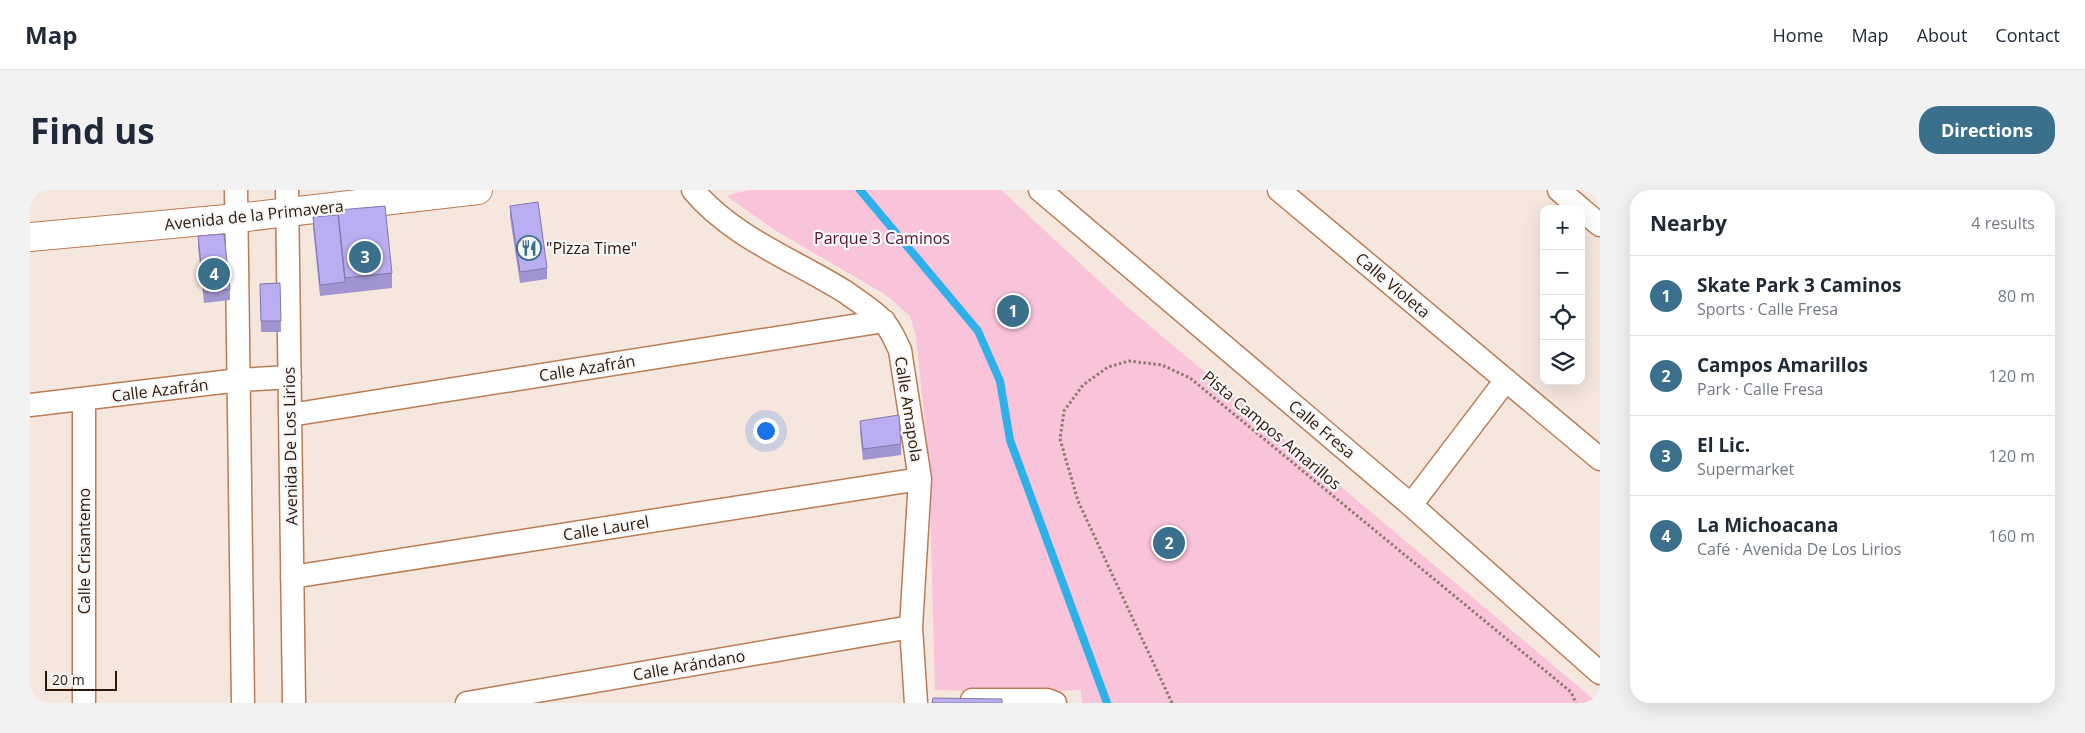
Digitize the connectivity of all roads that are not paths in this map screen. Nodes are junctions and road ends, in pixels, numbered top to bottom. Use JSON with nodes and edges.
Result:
{"nodes":[{"id":1,"x":236,"y":190,"type":"edge"},
{"id":2,"x":478,"y":190,"type":"edge"},
{"id":3,"x":693,"y":190,"type":"edge"},
{"id":4,"x":1040,"y":190,"type":"edge"},
{"id":5,"x":1280,"y":190,"type":"edge"},
{"id":6,"x":1559,"y":190,"type":"edge"},
{"id":7,"x":287,"y":201,"type":"edge"},
{"id":8,"x":1576,"y":205,"type":"edge"},
{"id":9,"x":1585,"y":212,"type":"edge"},
{"id":10,"x":237,"y":218,"type":"junction"},
{"id":11,"x":1600,"y":225,"type":"edge"},
{"id":12,"x":30,"y":236,"type":"edge"},
{"id":13,"x":884,"y":321,"type":"junction"},
{"id":14,"x":290,"y":378,"type":"junction"},
{"id":15,"x":239,"y":380,"type":"junction"},
{"id":16,"x":1506,"y":380,"type":"junction"},
{"id":17,"x":84,"y":399,"type":"junction"},
{"id":18,"x":30,"y":405,"type":"edge"},
{"id":19,"x":290,"y":415,"type":"junction"},
{"id":20,"x":1600,"y":459,"type":"edge"},
{"id":21,"x":920,"y":479,"type":"junction"},
{"id":22,"x":1411,"y":505,"type":"junction"},
{"id":23,"x":292,"y":577,"type":"junction"},
{"id":24,"x":910,"y":627,"type":"junction"},
{"id":25,"x":1600,"y":673,"type":"edge"},
{"id":26,"x":930,"y":701,"type":"edge"},
{"id":27,"x":84,"y":703,"type":"edge"},
{"id":28,"x":243,"y":703,"type":"edge"},
{"id":29,"x":294,"y":703,"type":"edge"},
{"id":30,"x":467,"y":703,"type":"edge"},
{"id":31,"x":1055,"y":703,"type":"edge"}],
"edges":[{"from":1,"to":10,"type":"street"},
{"from":2,"to":7,"type":"street","name":"Avenida de la Primavera"},
{"from":3,"to":13,"type":"street","name":"Calle Amapola"},
{"from":4,"to":22,"type":"street","name":"Calle Fresa"},
{"from":5,"to":16,"type":"street","name":"Calle Violeta"},
{"from":6,"to":8,"type":"street"},
{"from":7,"to":10,"type":"street","name":"Avenida de la Primavera"},
{"from":7,"to":14,"type":"street","name":"Avenida De Los Lirios"},
{"from":9,"to":11,"type":"street"},
{"from":10,"to":12,"type":"street","name":"Avenida de la Primavera"},
{"from":10,"to":15,"type":"street"},
{"from":13,"to":19,"type":"street","name":"Calle Azafrán"},
{"from":13,"to":21,"type":"street","name":"Calle Amapola"},
{"from":14,"to":15,"type":"street","name":"Calle Azafrán"},
{"from":14,"to":19,"type":"street","name":"Avenida De Los Lirios"},
{"from":15,"to":17,"type":"street","name":"Calle Azafrán"},
{"from":15,"to":28,"type":"street"},
{"from":16,"to":20,"type":"street","name":"Calle Violeta"},
{"from":16,"to":22,"type":"street"},
{"from":17,"to":18,"type":"street","name":"Calle Azafrán"},
{"from":17,"to":27,"type":"street","name":"Calle Crisantemo"},
{"from":19,"to":23,"type":"street","name":"Avenida De Los Lirios"},
{"from":21,"to":23,"type":"street","name":"Calle Laurel"},
{"from":21,"to":24,"type":"street","name":"Calle Amapola"},
{"from":22,"to":25,"type":"street","name":"Calle Fresa"},
{"from":23,"to":29,"type":"street","name":"Avenida De Los Lirios"},
{"from":24,"to":26,"type":"street","name":"Calle Amapola"},
{"from":24,"to":30,"type":"street","name":"Calle Arándano"},
{"from":26,"to":31,"type":"street"}]}
